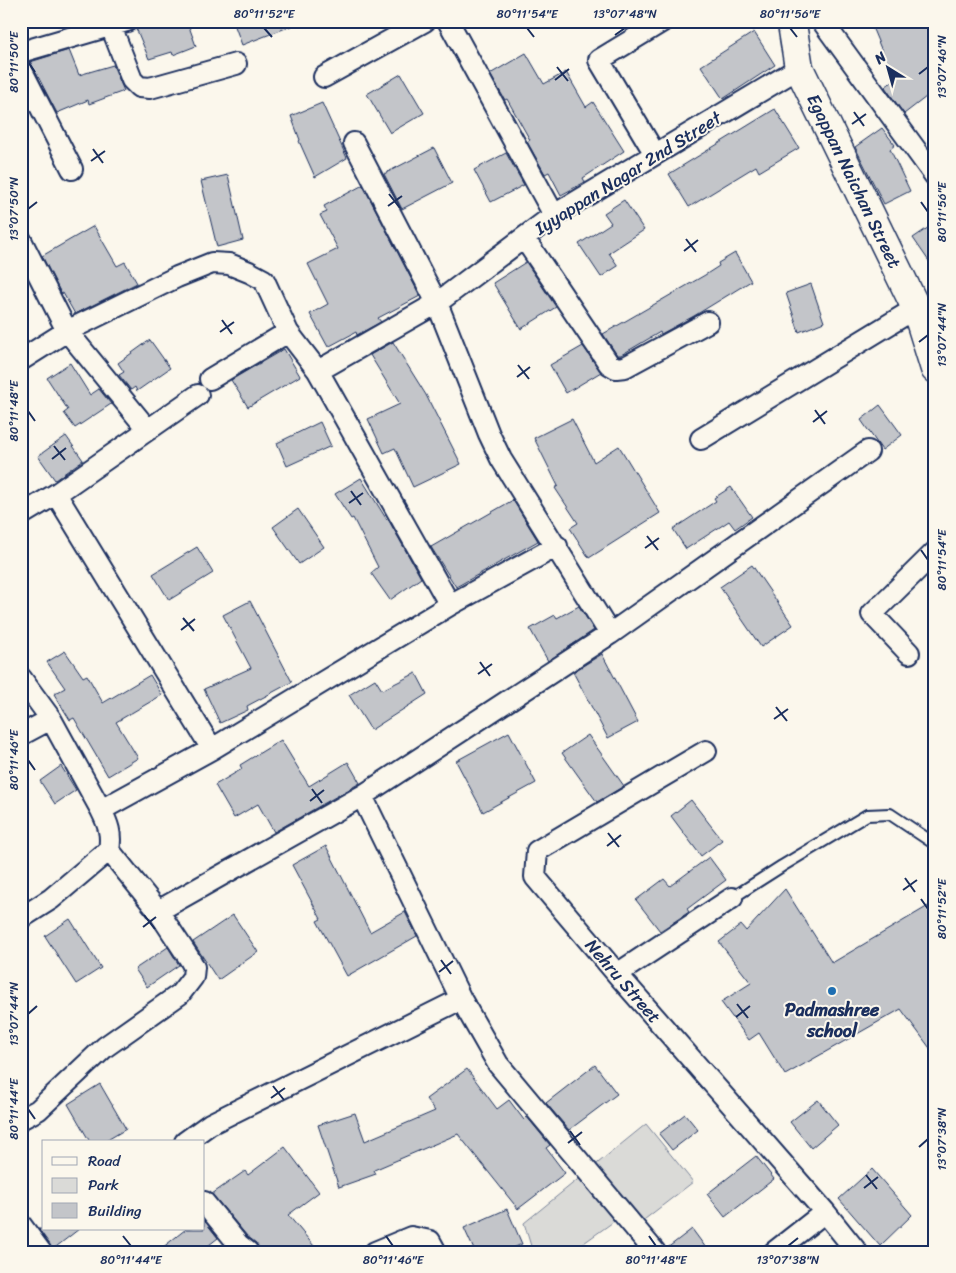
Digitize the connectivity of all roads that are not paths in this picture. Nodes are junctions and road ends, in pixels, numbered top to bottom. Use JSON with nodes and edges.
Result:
{"nodes":[{"id":1,"x":425,"y":21,"type":"edge"},
{"id":2,"x":448,"y":21,"type":"edge"},
{"id":3,"x":663,"y":21,"type":"edge"},
{"id":4,"x":794,"y":21,"type":"edge"},
{"id":5,"x":822,"y":21,"type":"edge"},
{"id":6,"x":116,"y":23,"type":"edge"},
{"id":7,"x":21,"y":52,"type":"edge"},
{"id":8,"x":236,"y":64,"type":"dead end"},
{"id":9,"x":799,"y":68,"type":"junction"},
{"id":10,"x":21,"y":69,"type":"edge"},
{"id":11,"x":324,"y":77,"type":"dead end"},
{"id":12,"x":354,"y":143,"type":"dead end"},
{"id":13,"x":656,"y":154,"type":"junction"},
{"id":14,"x":931,"y":164,"type":"edge"},
{"id":15,"x":72,"y":169,"type":"dead end"},
{"id":16,"x":554,"y":215,"type":"junction"},
{"id":17,"x":524,"y":238,"type":"junction"},
{"id":18,"x":21,"y":240,"type":"edge"},
{"id":19,"x":437,"y":303,"type":"junction"},
{"id":20,"x":916,"y":308,"type":"junction"},
{"id":21,"x":708,"y":322,"type":"dead end"},
{"id":22,"x":67,"y":331,"type":"junction"},
{"id":23,"x":288,"y":332,"type":"junction"},
{"id":24,"x":21,"y":360,"type":"edge"},
{"id":25,"x":935,"y":369,"type":"edge"},
{"id":26,"x":318,"y":372,"type":"junction"},
{"id":27,"x":210,"y":379,"type":"dead end"},
{"id":28,"x":198,"y":396,"type":"dead end"},
{"id":29,"x":148,"y":430,"type":"junction"},
{"id":30,"x":701,"y":438,"type":"dead end"},
{"id":31,"x":868,"y":451,"type":"dead end"},
{"id":32,"x":56,"y":494,"type":"junction"},
{"id":33,"x":21,"y":515,"type":"edge"},
{"id":34,"x":556,"y":546,"type":"junction"},
{"id":35,"x":935,"y":552,"type":"edge"},
{"id":36,"x":450,"y":605,"type":"junction"},
{"id":37,"x":610,"y":634,"type":"junction"},
{"id":38,"x":908,"y":654,"type":"dead end"},
{"id":39,"x":21,"y":678,"type":"edge"},
{"id":40,"x":51,"y":719,"type":"junction"},
{"id":41,"x":21,"y":735,"type":"edge"},
{"id":42,"x":212,"y":749,"type":"junction"},
{"id":43,"x":706,"y":751,"type":"dead end"},
{"id":44,"x":362,"y":796,"type":"junction"},
{"id":45,"x":101,"y":810,"type":"junction"},
{"id":46,"x":935,"y":844,"type":"edge"},
{"id":47,"x":109,"y":850,"type":"junction"},
{"id":48,"x":732,"y":898,"type":"joint"},
{"id":49,"x":158,"y":911,"type":"junction"},
{"id":50,"x":21,"y":918,"type":"edge"},
{"id":51,"x":617,"y":974,"type":"junction"},
{"id":52,"x":461,"y":999,"type":"junction"},
{"id":53,"x":21,"y":1119,"type":"edge"},
{"id":54,"x":188,"y":1140,"type":"edge"},
{"id":55,"x":205,"y":1203,"type":"edge"},
{"id":56,"x":825,"y":1212,"type":"junction"},
{"id":57,"x":21,"y":1225,"type":"edge"},
{"id":58,"x":41,"y":1252,"type":"edge"},
{"id":59,"x":248,"y":1252,"type":"edge"},
{"id":60,"x":375,"y":1252,"type":"edge"},
{"id":61,"x":436,"y":1252,"type":"edge"},
{"id":62,"x":655,"y":1252,"type":"edge"},
{"id":63,"x":774,"y":1252,"type":"edge"},
{"id":64,"x":857,"y":1252,"type":"edge"}],
"edges":[{"from":1,"to":11,"type":"street"},
{"from":2,"to":16,"type":"street"},
{"from":3,"to":13,"type":"street"},
{"from":4,"to":9,"type":"street","name":"Egappan Naichan Street"},
{"from":5,"to":14,"type":"street"},
{"from":6,"to":7,"type":"street"},
{"from":6,"to":8,"type":"street"},
{"from":9,"to":13,"type":"street","name":"Iyyappan Nagar 2nd Street"},
{"from":9,"to":20,"type":"street","name":"Egappan Naichan Street"},
{"from":10,"to":15,"type":"street"},
{"from":12,"to":19,"type":"street"},
{"from":13,"to":16,"type":"street","name":"Iyyappan Nagar 2nd Street"},
{"from":16,"to":17,"type":"street","name":"Iyyappan Nagar 2nd Street"},
{"from":17,"to":19,"type":"street","name":"Iyyappan Nagar 2nd Street"},
{"from":17,"to":21,"type":"street"},
{"from":18,"to":22,"type":"street"},
{"from":19,"to":26,"type":"street","name":"Iyyappan Nagar 2nd Street"},
{"from":19,"to":34,"type":"street"},
{"from":20,"to":25,"type":"street","name":"Egappan Naichan Street"},
{"from":20,"to":30,"type":"street"},
{"from":22,"to":23,"type":"street"},
{"from":22,"to":24,"type":"street"},
{"from":22,"to":29,"type":"street"},
{"from":23,"to":26,"type":"street"},
{"from":23,"to":27,"type":"street"},
{"from":26,"to":36,"type":"street"},
{"from":28,"to":29,"type":"street"},
{"from":29,"to":32,"type":"street"},
{"from":31,"to":37,"type":"street"},
{"from":32,"to":33,"type":"street"},
{"from":32,"to":42,"type":"street"},
{"from":34,"to":36,"type":"street"},
{"from":34,"to":37,"type":"street"},
{"from":35,"to":38,"type":"street"},
{"from":36,"to":42,"type":"street"},
{"from":37,"to":44,"type":"street"},
{"from":39,"to":40,"type":"street"},
{"from":40,"to":41,"type":"street"},
{"from":40,"to":45,"type":"street"},
{"from":42,"to":45,"type":"street"},
{"from":43,"to":51,"type":"street","name":"Nehru Street"},
{"from":44,"to":49,"type":"street"},
{"from":44,"to":52,"type":"street"},
{"from":45,"to":47,"type":"street"},
{"from":46,"to":48,"type":"lane"},
{"from":47,"to":49,"type":"street"},
{"from":47,"to":50,"type":"street"},
{"from":48,"to":51,"type":"street"},
{"from":49,"to":53,"type":"street"},
{"from":51,"to":56,"type":"street","name":"Nehru Street"},
{"from":52,"to":54,"type":"street"},
{"from":52,"to":62,"type":"street"},
{"from":55,"to":59,"type":"street"},
{"from":56,"to":63,"type":"street"},
{"from":56,"to":64,"type":"street","name":"Nehru Street"},
{"from":57,"to":58,"type":"street"},
{"from":60,"to":61,"type":"street"}]}
